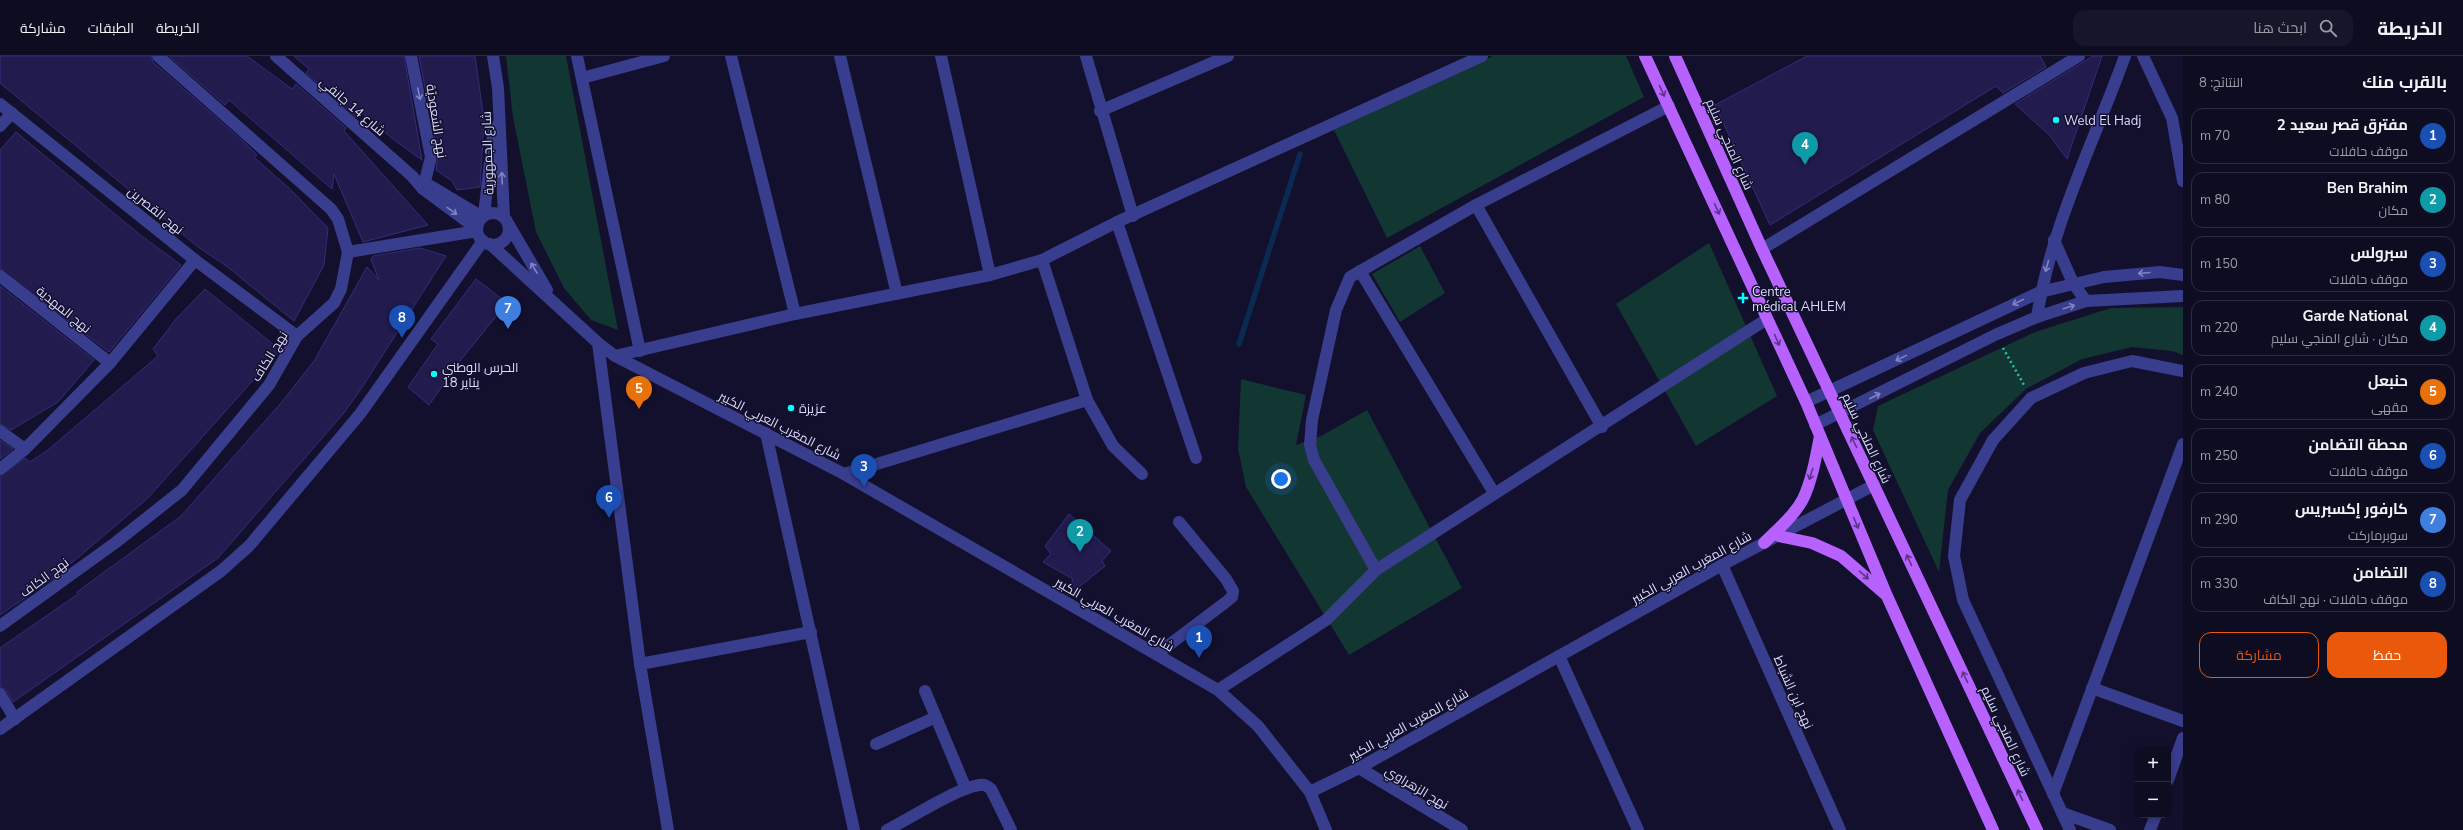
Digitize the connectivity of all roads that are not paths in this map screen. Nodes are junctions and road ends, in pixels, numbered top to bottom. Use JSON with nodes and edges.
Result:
{"nodes":[{"id":1,"x":158,"y":56,"type":"edge"},
{"id":2,"x":276,"y":56,"type":"edge"},
{"id":3,"x":411,"y":56,"type":"edge"},
{"id":4,"x":493,"y":56,"type":"edge"},
{"id":5,"x":577,"y":56,"type":"edge"},
{"id":6,"x":664,"y":56,"type":"edge"},
{"id":7,"x":731,"y":56,"type":"edge"},
{"id":8,"x":840,"y":56,"type":"edge"},
{"id":9,"x":941,"y":56,"type":"edge"},
{"id":10,"x":1086,"y":56,"type":"edge"},
{"id":11,"x":1228,"y":56,"type":"edge"},
{"id":12,"x":1482,"y":56,"type":"edge"},
{"id":13,"x":1645,"y":56,"type":"edge"},
{"id":14,"x":1675,"y":56,"type":"edge"},
{"id":15,"x":2079,"y":56,"type":"edge"},
{"id":16,"x":2125,"y":56,"type":"edge"},
{"id":17,"x":2143,"y":56,"type":"edge"},
{"id":18,"x":582,"y":78,"type":"junction"},
{"id":19,"x":498,"y":88,"type":"junction"},
{"id":20,"x":0,"y":104,"type":"edge"},
{"id":21,"x":1669,"y":106,"type":"junction"},
{"id":22,"x":1100,"y":111,"type":"junction"},
{"id":23,"x":12,"y":113,"type":"junction"},
{"id":24,"x":0,"y":126,"type":"edge"},
{"id":25,"x":2183,"y":181,"type":"edge"},
{"id":26,"x":425,"y":186,"type":"junction"},
{"id":27,"x":1476,"y":205,"type":"junction"},
{"id":28,"x":1133,"y":216,"type":"junction"},
{"id":29,"x":506,"y":221,"type":"junction"},
{"id":30,"x":1117,"y":222,"type":"junction"},
{"id":31,"x":482,"y":230,"type":"junction"},
{"id":32,"x":2054,"y":240,"type":"junction"},
{"id":33,"x":1762,"y":249,"type":"junction"},
{"id":34,"x":348,"y":252,"type":"junction"},
{"id":35,"x":195,"y":260,"type":"junction"},
{"id":36,"x":1042,"y":260,"type":"junction"},
{"id":37,"x":1360,"y":271,"type":"junction"},
{"id":38,"x":990,"y":275,"type":"junction"},
{"id":39,"x":2183,"y":275,"type":"edge"},
{"id":40,"x":0,"y":276,"type":"edge"},
{"id":41,"x":2073,"y":283,"type":"junction"},
{"id":42,"x":2040,"y":292,"type":"junction"},
{"id":43,"x":897,"y":294,"type":"junction"},
{"id":44,"x":2183,"y":296,"type":"edge"},
{"id":45,"x":2086,"y":301,"type":"junction"},
{"id":46,"x":554,"y":302,"type":"junction"},
{"id":47,"x":795,"y":314,"type":"junction"},
{"id":48,"x":2036,"y":317,"type":"junction"},
{"id":49,"x":1768,"y":319,"type":"junction"},
{"id":50,"x":297,"y":336,"type":"junction"},
{"id":51,"x":598,"y":343,"type":"junction"},
{"id":52,"x":640,"y":351,"type":"junction"},
{"id":53,"x":616,"y":356,"type":"junction"},
{"id":54,"x":110,"y":363,"type":"junction"},
{"id":55,"x":2183,"y":371,"type":"edge"},
{"id":56,"x":1830,"y":392,"type":"junction"},
{"id":57,"x":1087,"y":400,"type":"junction"},
{"id":58,"x":1806,"y":402,"type":"junction"},
{"id":59,"x":1840,"y":414,"type":"junction"},
{"id":60,"x":1602,"y":427,"type":"junction"},
{"id":61,"x":0,"y":431,"type":"edge"},
{"id":62,"x":1817,"y":431,"type":"junction"},
{"id":63,"x":766,"y":433,"type":"junction"},
{"id":64,"x":2183,"y":444,"type":"edge"},
{"id":65,"x":24,"y":449,"type":"junction"},
{"id":66,"x":1196,"y":458,"type":"dead end"},
{"id":67,"x":0,"y":469,"type":"edge"},
{"id":68,"x":844,"y":474,"type":"junction"},
{"id":69,"x":1142,"y":474,"type":"dead end"},
{"id":70,"x":1874,"y":485,"type":"junction"},
{"id":71,"x":1494,"y":493,"type":"junction"},
{"id":72,"x":1846,"y":499,"type":"junction"},
{"id":73,"x":1179,"y":522,"type":"dead end"},
{"id":74,"x":1779,"y":536,"type":"junction"},
{"id":75,"x":1764,"y":543,"type":"junction"},
{"id":76,"x":1722,"y":565,"type":"junction"},
{"id":77,"x":1376,"y":570,"type":"junction"},
{"id":78,"x":1887,"y":596,"type":"junction"},
{"id":79,"x":0,"y":626,"type":"edge"},
{"id":80,"x":811,"y":632,"type":"junction"},
{"id":81,"x":1157,"y":654,"type":"junction"},
{"id":82,"x":1559,"y":656,"type":"junction"},
{"id":83,"x":640,"y":664,"type":"junction"},
{"id":84,"x":2092,"y":688,"type":"junction"},
{"id":85,"x":1218,"y":690,"type":"junction"},
{"id":86,"x":924,"y":691,"type":"dead end"},
{"id":87,"x":0,"y":694,"type":"edge"},
{"id":88,"x":936,"y":717,"type":"junction"},
{"id":89,"x":16,"y":719,"type":"junction"},
{"id":90,"x":2183,"y":721,"type":"edge"},
{"id":91,"x":0,"y":729,"type":"edge"},
{"id":92,"x":2183,"y":738,"type":"edge"},
{"id":93,"x":876,"y":744,"type":"dead end"},
{"id":94,"x":2181,"y":751,"type":"edge"},
{"id":95,"x":1359,"y":768,"type":"junction"},
{"id":96,"x":2171,"y":773,"type":"edge"},
{"id":97,"x":966,"y":789,"type":"junction"},
{"id":98,"x":1310,"y":792,"type":"junction"},
{"id":99,"x":2053,"y":794,"type":"junction"},
{"id":100,"x":2062,"y":813,"type":"junction"},
{"id":101,"x":2155,"y":818,"type":"edge"},
{"id":102,"x":668,"y":830,"type":"edge"},
{"id":103,"x":854,"y":830,"type":"edge"},
{"id":104,"x":887,"y":830,"type":"edge"},
{"id":105,"x":1011,"y":830,"type":"edge"},
{"id":106,"x":1326,"y":830,"type":"edge"},
{"id":107,"x":1462,"y":830,"type":"edge"},
{"id":108,"x":1638,"y":830,"type":"edge"},
{"id":109,"x":1840,"y":830,"type":"edge"},
{"id":110,"x":1993,"y":830,"type":"edge"},
{"id":111,"x":2037,"y":830,"type":"edge"},
{"id":112,"x":2070,"y":830,"type":"edge"},
{"id":113,"x":2110,"y":830,"type":"edge"},
{"id":114,"x":2150,"y":830,"type":"edge"}],
"edges":[{"from":1,"to":34,"type":"street","name":"نهج الكاف"},
{"from":2,"to":26,"type":"street","name":"شارع 14 جانفي"},
{"from":3,"to":26,"type":"street","name":"نهج السّعوديّة","one_way":true},
{"from":4,"to":19,"type":"street","name":"شارع الجمهورية"},
{"from":5,"to":18,"type":"street"},
{"from":6,"to":18,"type":"street"},
{"from":7,"to":47,"type":"street"},
{"from":8,"to":43,"type":"street"},
{"from":9,"to":38,"type":"street"},
{"from":10,"to":22,"type":"street"},
{"from":11,"to":22,"type":"street"},
{"from":12,"to":28,"type":"street"},
{"from":13,"to":21,"type":"main road","one_way":true},
{"from":14,"to":33,"type":"main road","name":"شارع المنجي سليم"},
{"from":15,"to":33,"type":"street"},
{"from":16,"to":32,"type":"street"},
{"from":17,"to":25,"type":"street"},
{"from":18,"to":52,"type":"street"},
{"from":29,"to":19,"type":"street","name":"شارع الجمهورية","one_way":true},
{"from":19,"to":31,"type":"street","name":"شارع الجمهورية"},
{"from":20,"to":23,"type":"street","name":"نهج القصرين"},
{"from":21,"to":27,"type":"street"},
{"from":21,"to":49,"type":"main road","one_way":true},
{"from":22,"to":28,"type":"street"},
{"from":23,"to":24,"type":"street"},
{"from":23,"to":35,"type":"street","name":"نهج القصرين"},
{"from":26,"to":31,"type":"street","name":"شارع المغرب العربي الكبير"},
{"from":27,"to":37,"type":"street"},
{"from":27,"to":60,"type":"street"},
{"from":28,"to":30,"type":"street"},
{"from":29,"to":31,"type":"street"},
{"from":29,"to":31,"type":"street"},
{"from":46,"to":29,"type":"street","name":"شارع المغرب العربي الكبير","one_way":true},
{"from":30,"to":36,"type":"street"},
{"from":30,"to":66,"type":"street"},
{"from":31,"to":34,"type":"street"},
{"from":31,"to":46,"type":"street","name":"شارع المغرب العربي الكبير"},
{"from":31,"to":89,"type":"street"},
{"from":32,"to":41,"type":"street"},
{"from":32,"to":42,"type":"street","one_way":true},
{"from":33,"to":56,"type":"main road","name":"شارع المنجي سليم"},
{"from":34,"to":50,"type":"street","name":"نهج الكاف"},
{"from":35,"to":50,"type":"street","name":"نهج القصرين"},
{"from":35,"to":54,"type":"street"},
{"from":36,"to":38,"type":"street"},
{"from":36,"to":57,"type":"street"},
{"from":37,"to":71,"type":"street"},
{"from":37,"to":77,"type":"street"},
{"from":38,"to":43,"type":"street"},
{"from":39,"to":41,"type":"street","one_way":true},
{"from":40,"to":54,"type":"street","name":"نهج المهدية"},
{"from":41,"to":42,"type":"street"},
{"from":41,"to":45,"type":"street"},
{"from":42,"to":48,"type":"street"},
{"from":42,"to":56,"type":"street","one_way":true},
{"from":43,"to":47,"type":"street"},
{"from":44,"to":45,"type":"street"},
{"from":48,"to":45,"type":"street","one_way":true},
{"from":46,"to":51,"type":"street","name":"شارع المغرب العربي الكبير"},
{"from":47,"to":52,"type":"street"},
{"from":59,"to":48,"type":"street","one_way":true},
{"from":49,"to":58,"type":"main road","one_way":true},
{"from":49,"to":60,"type":"street"},
{"from":50,"to":79,"type":"street","name":"نهج الكاف"},
{"from":51,"to":53,"type":"street","name":"شارع المغرب العربي الكبير"},
{"from":51,"to":83,"type":"street"},
{"from":52,"to":53,"type":"street"},
{"from":53,"to":63,"type":"street","name":"شارع المغرب العربي الكبير"},
{"from":54,"to":65,"type":"street"},
{"from":55,"to":99,"type":"street"},
{"from":56,"to":58,"type":"street"},
{"from":56,"to":59,"type":"main road","name":"شارع المنجي سليم"},
{"from":57,"to":68,"type":"street"},
{"from":57,"to":69,"type":"street"},
{"from":58,"to":62,"type":"main road"},
{"from":59,"to":62,"type":"street"},
{"from":70,"to":59,"type":"main road","name":"شارع المنجي سليم","one_way":true},
{"from":60,"to":71,"type":"street"},
{"from":61,"to":65,"type":"street"},
{"from":62,"to":72,"type":"main road"},
{"from":62,"to":75,"type":"main road","one_way":true},
{"from":63,"to":68,"type":"street","name":"شارع المغرب العربي الكبير"},
{"from":63,"to":80,"type":"street"},
{"from":64,"to":84,"type":"street"},
{"from":65,"to":67,"type":"street"},
{"from":68,"to":81,"type":"street","name":"شارع المغرب العربي الكبير"},
{"from":70,"to":72,"type":"street","name":"شارع المغرب العربي الكبير"},
{"from":111,"to":70,"type":"main road","name":"شارع المنجي سليم","one_way":true},
{"from":71,"to":77,"type":"street"},
{"from":72,"to":74,"type":"street","name":"شارع المغرب العربي الكبير"},
{"from":72,"to":78,"type":"main road","one_way":true},
{"from":73,"to":81,"type":"street"},
{"from":74,"to":75,"type":"street","name":"شارع المغرب العربي الكبير"},
{"from":74,"to":78,"type":"main road","one_way":true},
{"from":75,"to":76,"type":"street","name":"شارع المغرب العربي الكبير"},
{"from":76,"to":82,"type":"street","name":"شارع المغرب العربي الكبير"},
{"from":76,"to":109,"type":"street","name":"نهج ابن الشباط"},
{"from":77,"to":85,"type":"street"},
{"from":78,"to":110,"type":"main road"},
{"from":80,"to":83,"type":"street"},
{"from":80,"to":103,"type":"street"},
{"from":81,"to":85,"type":"street","name":"شارع المغرب العربي الكبير"},
{"from":82,"to":95,"type":"street","name":"شارع المغرب العربي الكبير"},
{"from":82,"to":108,"type":"street"},
{"from":83,"to":102,"type":"street"},
{"from":84,"to":90,"type":"street"},
{"from":84,"to":99,"type":"street"},
{"from":85,"to":98,"type":"street","name":"شارع المغرب العربي الكبير"},
{"from":86,"to":88,"type":"street"},
{"from":87,"to":89,"type":"street"},
{"from":88,"to":93,"type":"street"},
{"from":88,"to":97,"type":"street"},
{"from":89,"to":91,"type":"street"},
{"from":92,"to":94,"type":"street"},
{"from":94,"to":96,"type":"street"},
{"from":95,"to":98,"type":"street","name":"شارع المغرب العربي الكبير"},
{"from":95,"to":107,"type":"street","name":"نهج الزهراوي"},
{"from":97,"to":104,"type":"street"},
{"from":97,"to":105,"type":"street"},
{"from":98,"to":106,"type":"street"},
{"from":99,"to":100,"type":"street"},
{"from":100,"to":112,"type":"street"},
{"from":100,"to":113,"type":"street"},
{"from":101,"to":114,"type":"street"}]}
